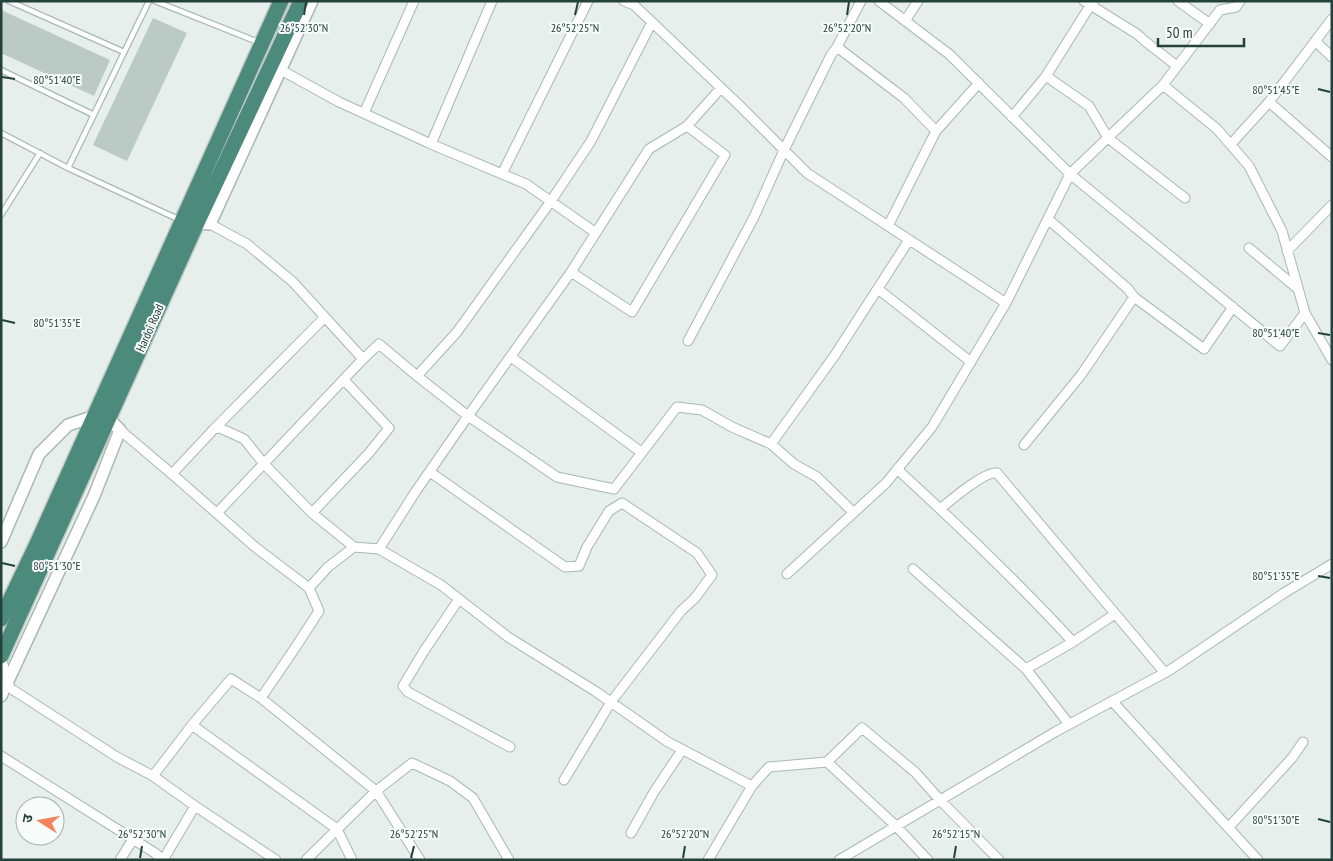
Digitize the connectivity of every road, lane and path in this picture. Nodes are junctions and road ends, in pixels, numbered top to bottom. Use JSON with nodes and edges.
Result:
{"nodes":[{"id":1,"x":9,"y":1,"type":"edge"},
{"id":2,"x":149,"y":1,"type":"edge"},
{"id":3,"x":155,"y":1,"type":"edge"},
{"id":4,"x":281,"y":1,"type":"edge"},
{"id":5,"x":301,"y":1,"type":"edge"},
{"id":6,"x":312,"y":1,"type":"edge"},
{"id":7,"x":414,"y":1,"type":"edge"},
{"id":8,"x":492,"y":1,"type":"edge"},
{"id":9,"x":588,"y":1,"type":"edge"},
{"id":10,"x":624,"y":1,"type":"edge"},
{"id":11,"x":861,"y":1,"type":"edge"},
{"id":12,"x":879,"y":1,"type":"edge"},
{"id":13,"x":918,"y":1,"type":"edge"},
{"id":14,"x":1178,"y":1,"type":"edge"},
{"id":15,"x":1240,"y":1,"type":"edge"},
{"id":16,"x":632,"y":3,"type":"edge"},
{"id":17,"x":1089,"y":3,"type":"edge"},
{"id":18,"x":1332,"y":19,"type":"edge"},
{"id":19,"x":905,"y":21,"type":"junction"},
{"id":20,"x":652,"y":22,"type":"junction"},
{"id":21,"x":1210,"y":24,"type":"junction"},
{"id":22,"x":1315,"y":41,"type":"junction"},
{"id":23,"x":262,"y":44,"type":"junction"},
{"id":24,"x":837,"y":47,"type":"junction"},
{"id":25,"x":124,"y":52,"type":"junction"},
{"id":26,"x":1332,"y":57,"type":"edge"},
{"id":27,"x":1177,"y":66,"type":"junction"},
{"id":28,"x":1,"y":70,"type":"edge"},
{"id":29,"x":282,"y":70,"type":"junction"},
{"id":30,"x":1046,"y":76,"type":"junction"},
{"id":31,"x":979,"y":83,"type":"junction"},
{"id":32,"x":1162,"y":85,"type":"junction"},
{"id":33,"x":721,"y":88,"type":"junction"},
{"id":34,"x":1270,"y":102,"type":"junction"},
{"id":35,"x":364,"y":113,"type":"junction"},
{"id":36,"x":94,"y":115,"type":"junction"},
{"id":37,"x":1012,"y":117,"type":"junction"},
{"id":38,"x":687,"y":126,"type":"junction"},
{"id":39,"x":936,"y":131,"type":"junction"},
{"id":40,"x":1,"y":133,"type":"edge"},
{"id":41,"x":1108,"y":138,"type":"junction"},
{"id":42,"x":431,"y":144,"type":"junction"},
{"id":43,"x":1231,"y":144,"type":"junction"},
{"id":44,"x":784,"y":150,"type":"junction"},
{"id":45,"x":40,"y":153,"type":"junction"},
{"id":46,"x":1332,"y":158,"type":"edge"},
{"id":47,"x":68,"y":168,"type":"junction"},
{"id":48,"x":502,"y":174,"type":"junction"},
{"id":49,"x":1070,"y":174,"type":"junction"},
{"id":50,"x":1184,"y":198,"type":"dead end"},
{"id":51,"x":551,"y":201,"type":"junction"},
{"id":52,"x":1332,"y":205,"type":"edge"},
{"id":53,"x":1,"y":214,"type":"edge"},
{"id":54,"x":1048,"y":219,"type":"junction"},
{"id":55,"x":197,"y":223,"type":"junction"},
{"id":56,"x":888,"y":226,"type":"junction"},
{"id":57,"x":596,"y":232,"type":"junction"},
{"id":58,"x":909,"y":240,"type":"junction"},
{"id":59,"x":1249,"y":248,"type":"dead end"},
{"id":60,"x":1287,"y":251,"type":"junction"},
{"id":61,"x":571,"y":272,"type":"junction"},
{"id":62,"x":878,"y":289,"type":"junction"},
{"id":63,"x":1298,"y":289,"type":"junction"},
{"id":64,"x":1134,"y":297,"type":"junction"},
{"id":65,"x":1006,"y":304,"type":"junction"},
{"id":66,"x":1233,"y":307,"type":"junction"},
{"id":67,"x":1305,"y":313,"type":"junction"},
{"id":68,"x":325,"y":317,"type":"junction"},
{"id":69,"x":688,"y":341,"type":"dead end"},
{"id":70,"x":511,"y":357,"type":"junction"},
{"id":71,"x":364,"y":359,"type":"junction"},
{"id":72,"x":1332,"y":360,"type":"edge"},
{"id":73,"x":972,"y":362,"type":"junction"},
{"id":74,"x":417,"y":376,"type":"junction"},
{"id":75,"x":344,"y":380,"type":"junction"},
{"id":76,"x":468,"y":416,"type":"junction"},
{"id":77,"x":102,"y":417,"type":"junction"},
{"id":78,"x":214,"y":429,"type":"junction"},
{"id":79,"x":120,"y":430,"type":"junction"},
{"id":80,"x":771,"y":444,"type":"junction"},
{"id":81,"x":1024,"y":445,"type":"dead end"},
{"id":82,"x":640,"y":452,"type":"junction"},
{"id":83,"x":264,"y":464,"type":"junction"},
{"id":84,"x":897,"y":469,"type":"junction"},
{"id":85,"x":430,"y":472,"type":"junction"},
{"id":86,"x":172,"y":474,"type":"junction"},
{"id":87,"x":940,"y":508,"type":"junction"},
{"id":88,"x":853,"y":512,"type":"junction"},
{"id":89,"x":217,"y":513,"type":"junction"},
{"id":90,"x":312,"y":513,"type":"junction"},
{"id":91,"x":1,"y":542,"type":"edge"},
{"id":92,"x":354,"y":547,"type":"junction"},
{"id":93,"x":379,"y":548,"type":"junction"},
{"id":94,"x":1332,"y":564,"type":"edge"},
{"id":95,"x":913,"y":569,"type":"dead end"},
{"id":96,"x":787,"y":574,"type":"dead end"},
{"id":97,"x":309,"y":588,"type":"junction"},
{"id":98,"x":459,"y":600,"type":"junction"},
{"id":99,"x":1115,"y":614,"type":"junction"},
{"id":100,"x":1,"y":619,"type":"edge"},
{"id":101,"x":1073,"y":642,"type":"junction"},
{"id":102,"x":1,"y":657,"type":"edge"},
{"id":103,"x":1026,"y":669,"type":"junction"},
{"id":104,"x":1165,"y":673,"type":"junction"},
{"id":105,"x":8,"y":681,"type":"junction"},
{"id":106,"x":1,"y":696,"type":"edge"},
{"id":107,"x":261,"y":698,"type":"junction"},
{"id":108,"x":1112,"y":701,"type":"junction"},
{"id":109,"x":611,"y":702,"type":"junction"},
{"id":110,"x":1069,"y":724,"type":"junction"},
{"id":111,"x":192,"y":725,"type":"junction"},
{"id":112,"x":1303,"y":742,"type":"dead end"},
{"id":113,"x":510,"y":747,"type":"dead end"},
{"id":114,"x":682,"y":750,"type":"junction"},
{"id":115,"x":1,"y":756,"type":"edge"},
{"id":116,"x":827,"y":762,"type":"junction"},
{"id":117,"x":153,"y":776,"type":"junction"},
{"id":118,"x":564,"y":780,"type":"dead end"},
{"id":119,"x":752,"y":786,"type":"junction"},
{"id":120,"x":376,"y":791,"type":"junction"},
{"id":121,"x":940,"y":800,"type":"junction"},
{"id":122,"x":195,"y":806,"type":"junction"},
{"id":123,"x":896,"y":826,"type":"junction"},
{"id":124,"x":1229,"y":827,"type":"junction"},
{"id":125,"x":337,"y":829,"type":"junction"},
{"id":126,"x":631,"y":833,"type":"dead end"},
{"id":127,"x":133,"y":839,"type":"junction"},
{"id":128,"x":846,"y":858,"type":"edge"},
{"id":129,"x":120,"y":860,"type":"edge"},
{"id":130,"x":163,"y":860,"type":"edge"},
{"id":131,"x":276,"y":860,"type":"edge"},
{"id":132,"x":306,"y":860,"type":"edge"},
{"id":133,"x":352,"y":860,"type":"edge"},
{"id":134,"x":420,"y":860,"type":"edge"},
{"id":135,"x":509,"y":860,"type":"edge"},
{"id":136,"x":708,"y":860,"type":"edge"},
{"id":137,"x":928,"y":860,"type":"edge"},
{"id":138,"x":998,"y":860,"type":"edge"},
{"id":139,"x":1258,"y":860,"type":"edge"}],
"edges":[{"from":1,"to":25,"type":"lane"},
{"from":2,"to":25,"type":"lane"},
{"from":3,"to":23,"type":"lane"},
{"from":4,"to":23,"type":"highway","name":"Hardoi Road"},
{"from":5,"to":55,"type":"highway","name":"Hardoi Road"},
{"from":6,"to":29,"type":"street"},
{"from":7,"to":35,"type":"street"},
{"from":8,"to":42,"type":"street"},
{"from":9,"to":48,"type":"street"},
{"from":10,"to":16,"type":"street"},
{"from":11,"to":24,"type":"street"},
{"from":12,"to":19,"type":"street"},
{"from":13,"to":19,"type":"street"},
{"from":14,"to":21,"type":"street"},
{"from":15,"to":21,"type":"street"},
{"from":16,"to":20,"type":"street"},
{"from":17,"to":27,"type":"street"},
{"from":17,"to":30,"type":"street"},
{"from":18,"to":22,"type":"street"},
{"from":19,"to":31,"type":"street"},
{"from":20,"to":33,"type":"street"},
{"from":20,"to":51,"type":"street"},
{"from":21,"to":27,"type":"street"},
{"from":22,"to":26,"type":"street"},
{"from":22,"to":34,"type":"street"},
{"from":23,"to":55,"type":"highway","name":"Hardoi Road"},
{"from":24,"to":39,"type":"street"},
{"from":24,"to":44,"type":"street"},
{"from":25,"to":36,"type":"lane"},
{"from":27,"to":32,"type":"street"},
{"from":28,"to":36,"type":"lane"},
{"from":29,"to":35,"type":"street"},
{"from":29,"to":55,"type":"street"},
{"from":30,"to":37,"type":"street"},
{"from":30,"to":41,"type":"street"},
{"from":31,"to":37,"type":"street"},
{"from":31,"to":39,"type":"street"},
{"from":32,"to":41,"type":"street"},
{"from":32,"to":43,"type":"street"},
{"from":33,"to":38,"type":"street"},
{"from":33,"to":44,"type":"street"},
{"from":34,"to":43,"type":"street"},
{"from":34,"to":46,"type":"street"},
{"from":35,"to":42,"type":"street"},
{"from":36,"to":47,"type":"lane"},
{"from":37,"to":49,"type":"street"},
{"from":38,"to":57,"type":"street"},
{"from":38,"to":61,"type":"street"},
{"from":39,"to":56,"type":"street"},
{"from":40,"to":45,"type":"lane"},
{"from":41,"to":49,"type":"street"},
{"from":41,"to":50,"type":"street"},
{"from":42,"to":48,"type":"street"},
{"from":43,"to":60,"type":"street"},
{"from":44,"to":56,"type":"street"},
{"from":44,"to":69,"type":"street"},
{"from":45,"to":47,"type":"lane"},
{"from":45,"to":53,"type":"lane"},
{"from":47,"to":55,"type":"lane"},
{"from":48,"to":51,"type":"street"},
{"from":49,"to":54,"type":"street"},
{"from":49,"to":66,"type":"street"},
{"from":51,"to":57,"type":"street"},
{"from":51,"to":74,"type":"street"},
{"from":52,"to":60,"type":"street"},
{"from":54,"to":64,"type":"street"},
{"from":54,"to":65,"type":"street"},
{"from":55,"to":68,"type":"street"},
{"from":55,"to":77,"type":"highway","name":"Hardoi Road"},
{"from":56,"to":58,"type":"street"},
{"from":57,"to":61,"type":"street"},
{"from":58,"to":62,"type":"street"},
{"from":58,"to":65,"type":"street"},
{"from":59,"to":63,"type":"street"},
{"from":60,"to":63,"type":"street"},
{"from":61,"to":70,"type":"street"},
{"from":62,"to":73,"type":"street"},
{"from":62,"to":80,"type":"street"},
{"from":63,"to":67,"type":"street"},
{"from":64,"to":66,"type":"street"},
{"from":64,"to":81,"type":"street"},
{"from":65,"to":73,"type":"street"},
{"from":66,"to":67,"type":"street"},
{"from":67,"to":72,"type":"street"},
{"from":68,"to":71,"type":"street"},
{"from":68,"to":78,"type":"street"},
{"from":70,"to":76,"type":"street"},
{"from":70,"to":82,"type":"street"},
{"from":71,"to":74,"type":"street"},
{"from":71,"to":75,"type":"street"},
{"from":73,"to":84,"type":"street"},
{"from":74,"to":76,"type":"street"},
{"from":75,"to":83,"type":"street"},
{"from":75,"to":90,"type":"street"},
{"from":76,"to":82,"type":"street"},
{"from":76,"to":85,"type":"street"},
{"from":77,"to":79,"type":"street"},
{"from":77,"to":91,"type":"street"},
{"from":77,"to":100,"type":"highway","name":"Hardoi Road"},
{"from":77,"to":102,"type":"highway","name":"Hardoi Road"},
{"from":78,"to":83,"type":"street"},
{"from":78,"to":86,"type":"street"},
{"from":79,"to":86,"type":"street"},
{"from":79,"to":105,"type":"street"},
{"from":80,"to":82,"type":"street"},
{"from":80,"to":88,"type":"street"},
{"from":83,"to":89,"type":"street"},
{"from":83,"to":90,"type":"street"},
{"from":84,"to":87,"type":"street"},
{"from":84,"to":88,"type":"street"},
{"from":85,"to":93,"type":"street"},
{"from":85,"to":109,"type":"street"},
{"from":86,"to":89,"type":"street"},
{"from":87,"to":99,"type":"street"},
{"from":87,"to":101,"type":"street"},
{"from":88,"to":96,"type":"street"},
{"from":89,"to":97,"type":"street"},
{"from":90,"to":92,"type":"street"},
{"from":92,"to":93,"type":"street"},
{"from":92,"to":97,"type":"street"},
{"from":93,"to":98,"type":"street"},
{"from":94,"to":104,"type":"street"},
{"from":95,"to":103,"type":"street"},
{"from":97,"to":107,"type":"street"},
{"from":98,"to":109,"type":"street"},
{"from":98,"to":113,"type":"street"},
{"from":99,"to":101,"type":"street"},
{"from":99,"to":104,"type":"street"},
{"from":101,"to":103,"type":"street"},
{"from":102,"to":105,"type":"street"},
{"from":103,"to":110,"type":"street"},
{"from":104,"to":108,"type":"street"},
{"from":105,"to":106,"type":"street"},
{"from":105,"to":117,"type":"street"},
{"from":107,"to":111,"type":"street"},
{"from":107,"to":120,"type":"street"},
{"from":108,"to":110,"type":"street"},
{"from":108,"to":124,"type":"street"},
{"from":109,"to":114,"type":"street"},
{"from":109,"to":118,"type":"street"},
{"from":110,"to":121,"type":"street"},
{"from":111,"to":117,"type":"street"},
{"from":111,"to":125,"type":"street"},
{"from":112,"to":124,"type":"street"},
{"from":114,"to":119,"type":"street"},
{"from":114,"to":126,"type":"street"},
{"from":115,"to":127,"type":"street"},
{"from":116,"to":119,"type":"street"},
{"from":116,"to":121,"type":"street"},
{"from":116,"to":123,"type":"street"},
{"from":117,"to":122,"type":"street"},
{"from":119,"to":136,"type":"street"},
{"from":120,"to":125,"type":"street"},
{"from":120,"to":134,"type":"street"},
{"from":120,"to":135,"type":"street"},
{"from":121,"to":123,"type":"street"},
{"from":121,"to":138,"type":"street"},
{"from":122,"to":130,"type":"street"},
{"from":122,"to":131,"type":"street"},
{"from":123,"to":128,"type":"street"},
{"from":123,"to":137,"type":"street"},
{"from":124,"to":139,"type":"street"},
{"from":125,"to":132,"type":"street"},
{"from":125,"to":133,"type":"street"},
{"from":127,"to":129,"type":"street"},
{"from":127,"to":130,"type":"street"}]}
